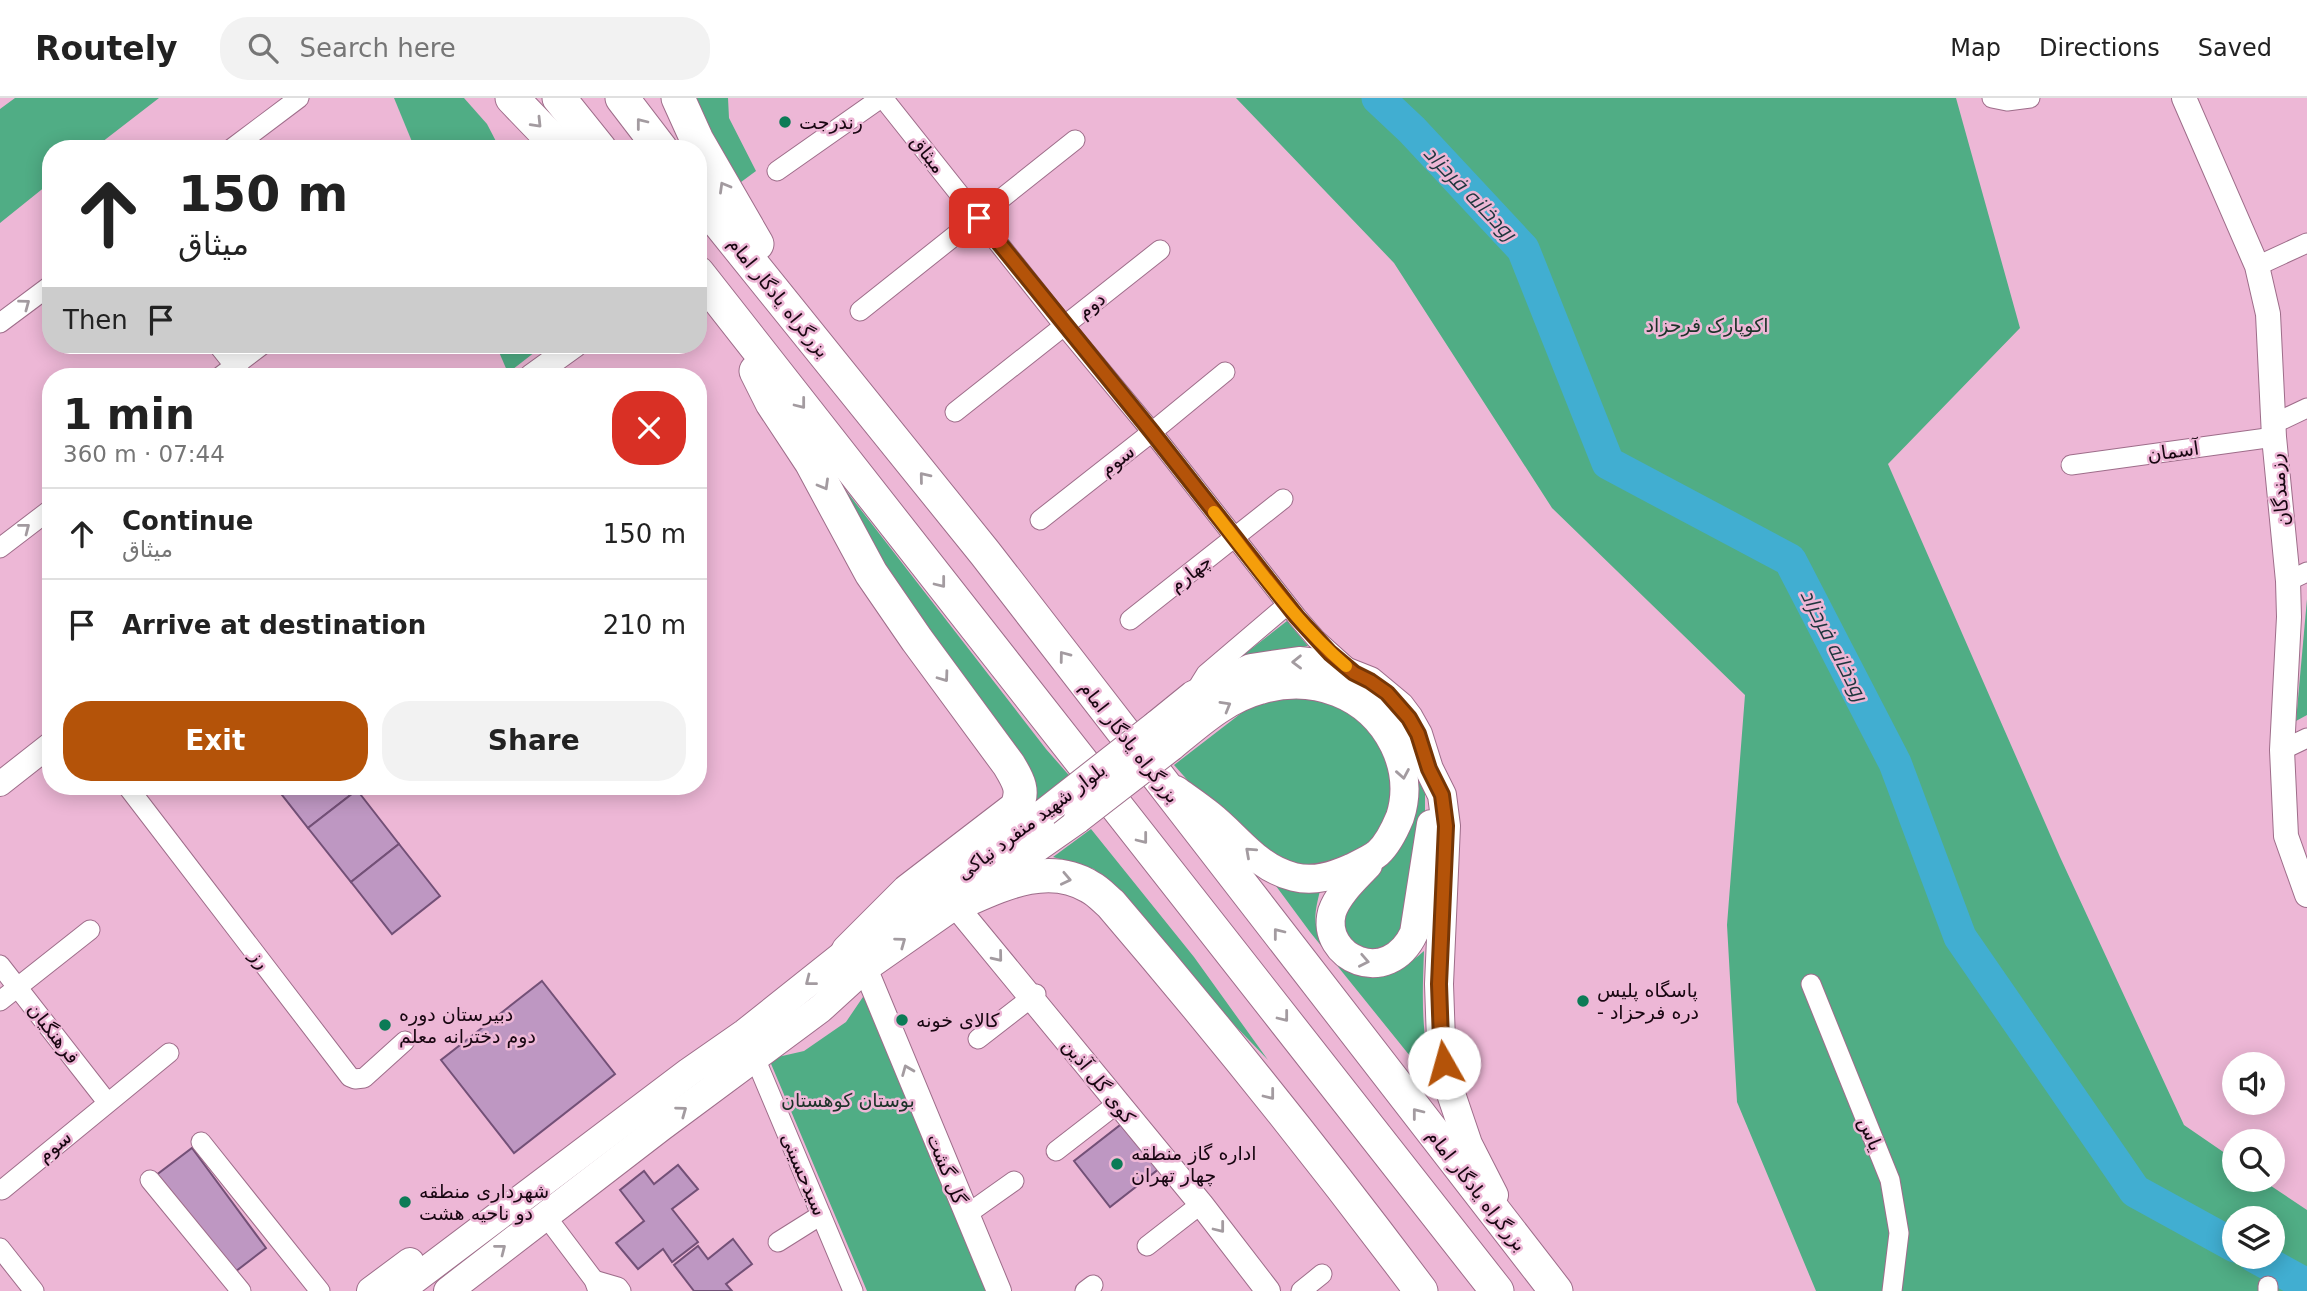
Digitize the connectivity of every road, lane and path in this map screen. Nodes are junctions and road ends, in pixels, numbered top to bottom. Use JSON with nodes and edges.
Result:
{"nodes":[{"id":1,"x":299,"y":98,"type":"edge"},
{"id":2,"x":512,"y":98,"type":"edge"},
{"id":3,"x":559,"y":98,"type":"edge"},
{"id":4,"x":622,"y":98,"type":"edge"},
{"id":5,"x":678,"y":98,"type":"edge"},
{"id":6,"x":882,"y":98,"type":"edge"},
{"id":7,"x":1992,"y":98,"type":"edge"},
{"id":8,"x":2030,"y":98,"type":"edge"},
{"id":9,"x":2184,"y":98,"type":"edge"},
{"id":10,"x":243,"y":140,"type":"edge"},
{"id":11,"x":552,"y":140,"type":"edge"},
{"id":12,"x":593,"y":140,"type":"edge"},
{"id":13,"x":654,"y":140,"type":"edge"},
{"id":14,"x":696,"y":140,"type":"edge"},
{"id":15,"x":1075,"y":140,"type":"dead end"},
{"id":16,"x":707,"y":159,"type":"edge"},
{"id":17,"x":777,"y":171,"type":"dead end"},
{"id":18,"x":707,"y":208,"type":"edge"},
{"id":19,"x":979,"y":218,"type":"junction"},
{"id":20,"x":2307,"y":243,"type":"edge"},
{"id":21,"x":1160,"y":250,"type":"dead end"},
{"id":22,"x":2258,"y":266,"type":"junction"},
{"id":23,"x":707,"y":285,"type":"edge"},
{"id":24,"x":707,"y":286,"type":"edge"},
{"id":25,"x":42,"y":292,"type":"edge"},
{"id":26,"x":860,"y":311,"type":"dead end"},
{"id":27,"x":0,"y":323,"type":"edge"},
{"id":28,"x":1065,"y":327,"type":"junction"},
{"id":29,"x":807,"y":331,"type":"junction"},
{"id":30,"x":253,"y":354,"type":"edge"},
{"id":31,"x":563,"y":354,"type":"edge"},
{"id":32,"x":238,"y":368,"type":"edge"},
{"id":33,"x":543,"y":368,"type":"edge"},
{"id":34,"x":1224,"y":372,"type":"dead end"},
{"id":35,"x":2307,"y":408,"type":"edge"},
{"id":36,"x":955,"y":412,"type":"dead end"},
{"id":37,"x":2274,"y":430,"type":"junction"},
{"id":38,"x":1152,"y":432,"type":"junction"},
{"id":39,"x":2071,"y":465,"type":"dead end"},
{"id":40,"x":1283,"y":499,"type":"dead end"},
{"id":41,"x":42,"y":516,"type":"edge"},
{"id":42,"x":1040,"y":520,"type":"dead end"},
{"id":43,"x":1235,"y":538,"type":"junction"},
{"id":44,"x":0,"y":548,"type":"edge"},
{"id":45,"x":2298,"y":576,"type":"edge"},
{"id":46,"x":1287,"y":605,"type":"junction"},
{"id":47,"x":1130,"y":620,"type":"dead end"},
{"id":48,"x":1354,"y":673,"type":"junction"},
{"id":49,"x":1193,"y":695,"type":"junction"},
{"id":50,"x":1164,"y":736,"type":"junction"},
{"id":51,"x":2307,"y":738,"type":"edge"},
{"id":52,"x":2282,"y":750,"type":"junction"},
{"id":53,"x":42,"y":751,"type":"edge"},
{"id":54,"x":1429,"y":769,"type":"junction"},
{"id":55,"x":1161,"y":780,"type":"junction"},
{"id":56,"x":0,"y":784,"type":"edge"},
{"id":57,"x":134,"y":795,"type":"edge"},
{"id":58,"x":1379,"y":853,"type":"junction"},
{"id":59,"x":2307,"y":895,"type":"edge"},
{"id":60,"x":955,"y":905,"type":"junction"},
{"id":61,"x":90,"y":930,"type":"dead end"},
{"id":62,"x":857,"y":959,"type":"junction"},
{"id":63,"x":0,"y":965,"type":"edge"},
{"id":64,"x":1811,"y":984,"type":"dead end"},
{"id":65,"x":18,"y":987,"type":"junction"},
{"id":66,"x":1033,"y":996,"type":"junction"},
{"id":67,"x":0,"y":1001,"type":"edge"},
{"id":68,"x":978,"y":1039,"type":"dead end"},
{"id":69,"x":405,"y":1041,"type":"dead end"},
{"id":70,"x":169,"y":1053,"type":"dead end"},
{"id":71,"x":755,"y":1058,"type":"junction"},
{"id":72,"x":689,"y":1072,"type":"junction"},
{"id":73,"x":107,"y":1102,"type":"junction"},
{"id":74,"x":1118,"y":1103,"type":"junction"},
{"id":75,"x":201,"y":1142,"type":"dead end"},
{"id":76,"x":1056,"y":1151,"type":"dead end"},
{"id":77,"x":150,"y":1180,"type":"dead end"},
{"id":78,"x":1014,"y":1181,"type":"dead end"},
{"id":79,"x":2,"y":1190,"type":"dead end"},
{"id":80,"x":1201,"y":1204,"type":"junction"},
{"id":81,"x":545,"y":1215,"type":"junction"},
{"id":82,"x":821,"y":1215,"type":"junction"},
{"id":83,"x":966,"y":1215,"type":"junction"},
{"id":84,"x":778,"y":1242,"type":"dead end"},
{"id":85,"x":1519,"y":1244,"type":"junction"},
{"id":86,"x":1147,"y":1246,"type":"dead end"},
{"id":87,"x":0,"y":1248,"type":"edge"},
{"id":88,"x":1322,"y":1274,"type":"dead end"},
{"id":89,"x":596,"y":1285,"type":"edge"},
{"id":90,"x":34,"y":1291,"type":"edge"},
{"id":91,"x":241,"y":1291,"type":"edge"},
{"id":92,"x":320,"y":1291,"type":"edge"},
{"id":93,"x":372,"y":1291,"type":"edge"},
{"id":94,"x":400,"y":1291,"type":"edge"},
{"id":95,"x":448,"y":1291,"type":"edge"},
{"id":96,"x":621,"y":1291,"type":"edge"},
{"id":97,"x":853,"y":1291,"type":"edge"},
{"id":98,"x":999,"y":1291,"type":"edge"},
{"id":99,"x":1268,"y":1291,"type":"edge"},
{"id":100,"x":1301,"y":1291,"type":"edge"},
{"id":101,"x":1421,"y":1291,"type":"edge"},
{"id":102,"x":1497,"y":1291,"type":"edge"},
{"id":103,"x":1556,"y":1291,"type":"edge"},
{"id":104,"x":1892,"y":1291,"type":"edge"}],
"edges":[{"from":1,"to":10,"type":"street"},
{"from":2,"to":11,"type":"highway","one_way":true},
{"from":3,"to":12,"type":"highway"},
{"from":13,"to":4,"type":"highway","one_way":true},
{"from":14,"to":5,"type":"highway","one_way":true},
{"from":6,"to":17,"type":"street"},
{"from":6,"to":19,"type":"street","name":"میثاق"},
{"from":7,"to":8,"type":"street"},
{"from":9,"to":22,"type":"street","name":"رزمندگان"},
{"from":15,"to":19,"type":"street"},
{"from":29,"to":16,"type":"highway","one_way":true},
{"from":18,"to":29,"type":"highway","name":"بزرگراه یادگار امام"},
{"from":19,"to":26,"type":"street"},
{"from":19,"to":28,"type":"street","name":"میثاق"},
{"from":20,"to":22,"type":"street"},
{"from":21,"to":28,"type":"street","name":"دوم"},
{"from":22,"to":37,"type":"street","name":"رزمندگان"},
{"from":23,"to":102,"type":"highway","one_way":true},
{"from":24,"to":62,"type":"highway","one_way":true},
{"from":27,"to":25,"type":"street","one_way":true},
{"from":28,"to":36,"type":"street","name":"دوم"},
{"from":28,"to":38,"type":"street","name":"میثاق"},
{"from":55,"to":29,"type":"highway","name":"بزرگراه یادگار امام","one_way":true},
{"from":30,"to":32,"type":"street"},
{"from":31,"to":33,"type":"street"},
{"from":34,"to":38,"type":"street","name":"سوم"},
{"from":35,"to":37,"type":"street","name":"آسمان"},
{"from":37,"to":39,"type":"street","name":"آسمان"},
{"from":37,"to":45,"type":"street","name":"رزمندگان"},
{"from":38,"to":42,"type":"street","name":"سوم"},
{"from":38,"to":43,"type":"street","name":"میثاق"},
{"from":40,"to":43,"type":"street","name":"چهارم"},
{"from":44,"to":41,"type":"street","one_way":true},
{"from":43,"to":46,"type":"street","name":"میثاق"},
{"from":43,"to":47,"type":"street","name":"چهارم"},
{"from":45,"to":52,"type":"street","name":"رزمندگان"},
{"from":46,"to":48,"type":"street","name":"میثاق"},
{"from":46,"to":49,"type":"street"},
{"from":48,"to":49,"type":"main road","name":"بلوار شهید منفرد نیاکی","one_way":true},
{"from":48,"to":54,"type":"main road","name":"بلوار شهید منفرد نیاکی"},
{"from":49,"to":50,"type":"main road","name":"بلوار شهید منفرد نیاکی"},
{"from":50,"to":58,"type":"main road","name":"بلوار شهید منفرد نیاکی","one_way":true},
{"from":50,"to":60,"type":"main road","name":"بلوار شهید منفرد نیاکی","bridge":true},
{"from":50,"to":62,"type":"main road","name":"بلوار شهید منفرد نیاکی","bridge":true},
{"from":51,"to":52,"type":"street"},
{"from":52,"to":59,"type":"street","name":"رزمندگان"},
{"from":53,"to":56,"type":"street"},
{"from":58,"to":54,"type":"main road","name":"بلوار شهید منفرد نیاکی","one_way":true},
{"from":54,"to":85,"type":"main road","name":"بلوار شهید منفرد نیاکی"},
{"from":58,"to":55,"type":"main road","one_way":true},
{"from":85,"to":55,"type":"highway","name":"بزرگراه یادگار امام","one_way":true},
{"from":57,"to":69,"type":"street","name":"رز"},
{"from":62,"to":60,"type":"main road","name":"بلوار شهید منفرد نیاکی","one_way":true},
{"from":60,"to":66,"type":"street","name":"کوی گل آذین","one_way":true},
{"from":60,"to":101,"type":"highway","one_way":true},
{"from":61,"to":65,"type":"street"},
{"from":62,"to":71,"type":"main road","name":"بلوار شهید منفرد نیاکی"},
{"from":62,"to":72,"type":"main road","name":"بلوار شهید منفرد نیاکی","one_way":true},
{"from":83,"to":62,"type":"street","name":"گل گشت","one_way":true},
{"from":63,"to":65,"type":"street","name":"فرهنگیان"},
{"from":64,"to":104,"type":"street","name":"یاس"},
{"from":65,"to":67,"type":"street"},
{"from":65,"to":73,"type":"street","name":"فرهنگیان"},
{"from":66,"to":68,"type":"street"},
{"from":66,"to":74,"type":"street","name":"کوی گل آذین"},
{"from":70,"to":73,"type":"street"},
{"from":81,"to":71,"type":"main road","name":"بلوار شهید منفرد نیاکی","one_way":true},
{"from":71,"to":82,"type":"street","name":"سیدحسینی"},
{"from":72,"to":93,"type":"main road"},
{"from":72,"to":94,"type":"main road","name":"بلوار شهید منفرد نیاکی"},
{"from":73,"to":79,"type":"street","name":"سوم"},
{"from":74,"to":76,"type":"street"},
{"from":74,"to":80,"type":"street","name":"کوی گل آذین"},
{"from":75,"to":92,"type":"street"},
{"from":77,"to":91,"type":"street"},
{"from":78,"to":83,"type":"street"},
{"from":80,"to":86,"type":"street"},
{"from":80,"to":99,"type":"street","name":"کوی گل آذین","one_way":true},
{"from":81,"to":89,"type":"street"},
{"from":95,"to":81,"type":"main road","name":"بلوار شهید منفرد نیاکی","one_way":true},
{"from":82,"to":84,"type":"street"},
{"from":82,"to":97,"type":"street","name":"سیدحسینی"},
{"from":83,"to":98,"type":"street","name":"گل گشت"},
{"from":85,"to":103,"type":"highway","name":"بزرگراه یادگار امام"},
{"from":87,"to":90,"type":"street"},
{"from":88,"to":100,"type":"street"},
{"from":89,"to":96,"type":"street"}]}
